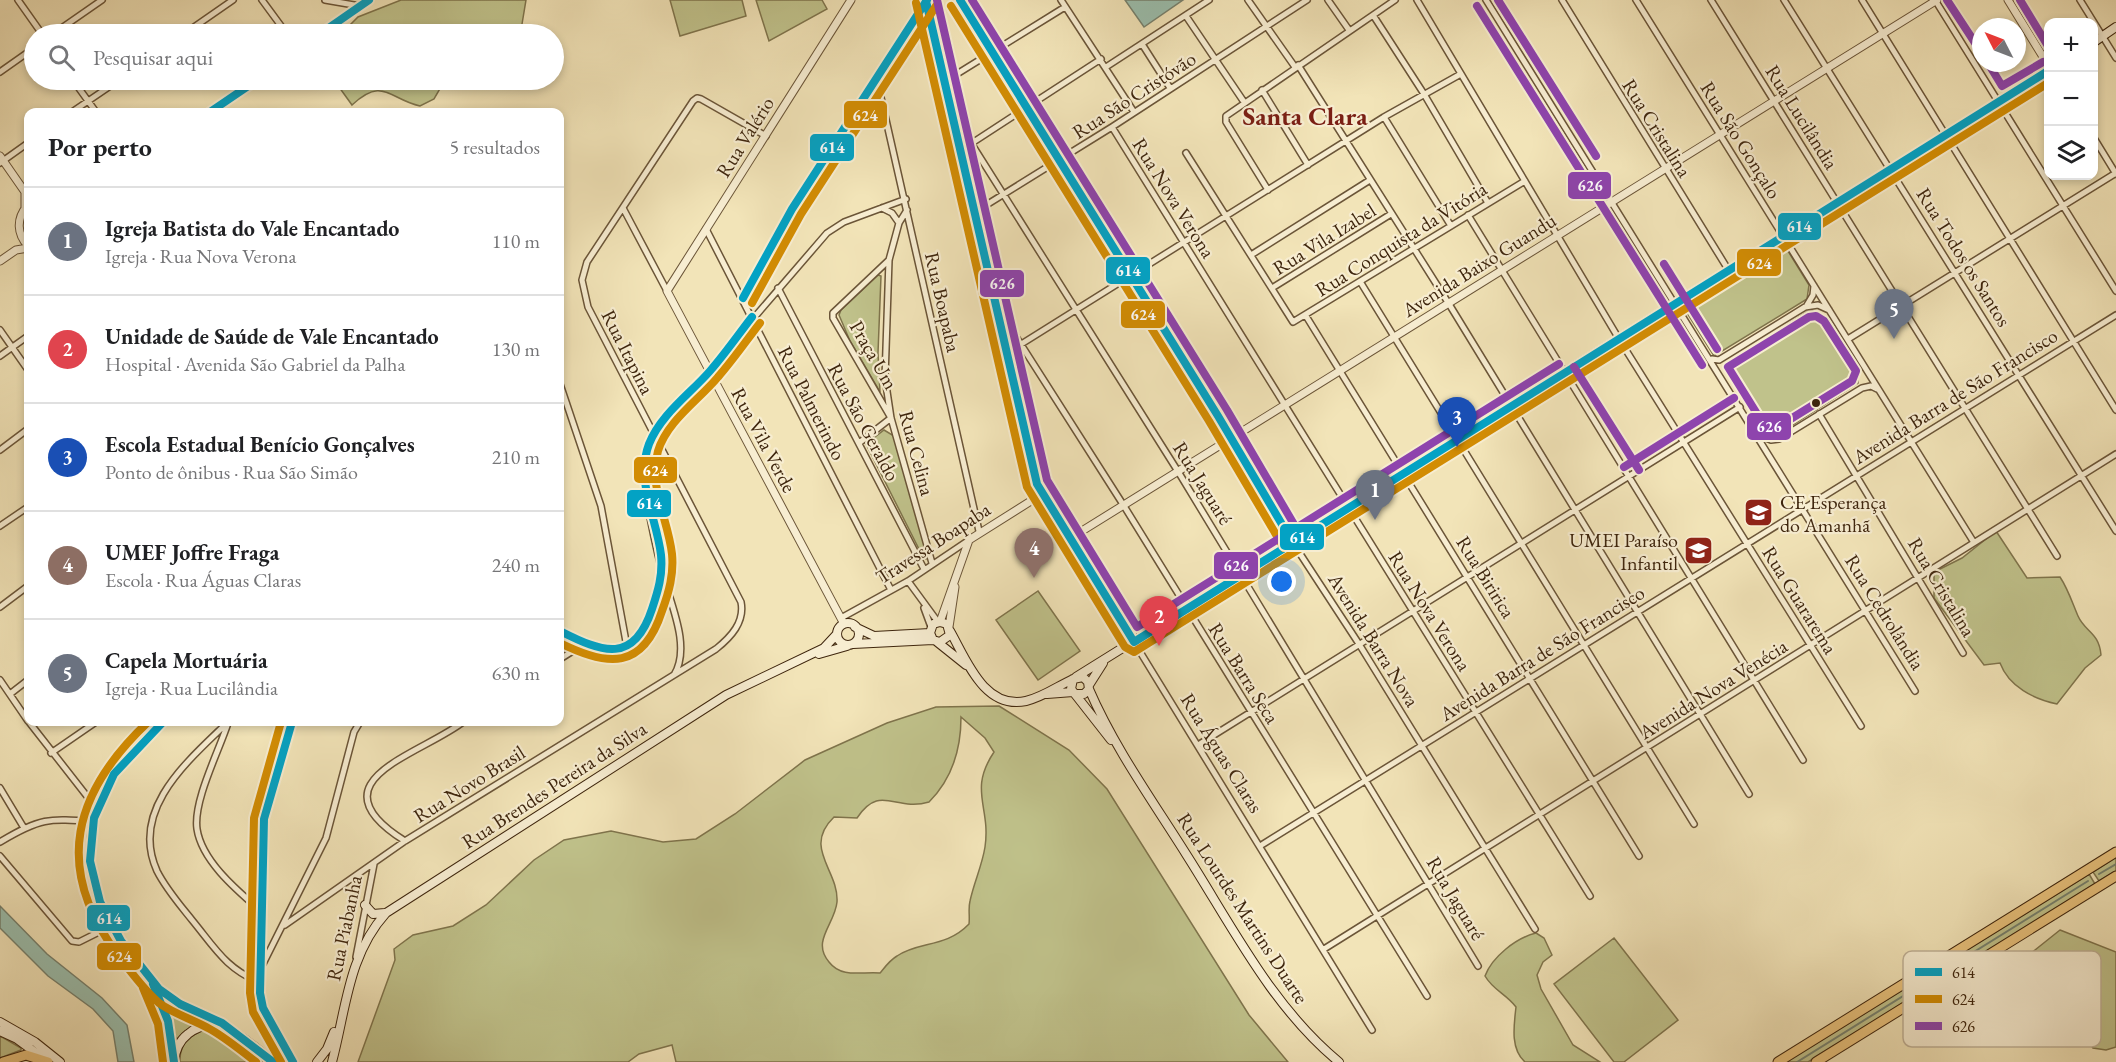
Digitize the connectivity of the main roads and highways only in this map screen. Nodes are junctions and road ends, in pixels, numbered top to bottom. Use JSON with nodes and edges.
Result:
{"nodes":[{"id":1,"x":2116,"y":27,"type":"edge"},
{"id":2,"x":2098,"y":39,"type":"edge"},
{"id":3,"x":2046,"y":72,"type":"edge"},
{"id":4,"x":855,"y":627,"type":"junction"},
{"id":5,"x":936,"y":629,"type":"junction"},
{"id":6,"x":950,"y":629,"type":"junction"},
{"id":7,"x":837,"y":634,"type":"junction"},
{"id":8,"x":851,"y":644,"type":"junction"},
{"id":9,"x":1110,"y":657,"type":"junction"},
{"id":10,"x":799,"y":660,"type":"junction"},
{"id":11,"x":969,"y":667,"type":"junction"},
{"id":12,"x":1075,"y":678,"type":"junction"},
{"id":13,"x":1089,"y":687,"type":"junction"},
{"id":14,"x":1075,"y":693,"type":"junction"},
{"id":15,"x":1038,"y":696,"type":"junction"},
{"id":16,"x":1130,"y":764,"type":"junction"},
{"id":17,"x":2116,"y":852,"type":"edge"},
{"id":18,"x":2116,"y":876,"type":"edge"},
{"id":19,"x":365,"y":905,"type":"road end"},
{"id":20,"x":386,"y":913,"type":"junction"},
{"id":21,"x":1957,"y":951,"type":"edge"},
{"id":22,"x":1995,"y":951,"type":"edge"},
{"id":23,"x":354,"y":968,"type":"joint"},
{"id":24,"x":1903,"y":984,"type":"edge"},
{"id":25,"x":346,"y":997,"type":"junction"},
{"id":26,"x":1903,"y":1008,"type":"edge"},
{"id":27,"x":0,"y":1022,"type":"edge"},
{"id":28,"x":0,"y":1031,"type":"edge"},
{"id":29,"x":3,"y":1062,"type":"edge"},
{"id":30,"x":48,"y":1062,"type":"edge"},
{"id":31,"x":60,"y":1062,"type":"edge"},
{"id":32,"x":174,"y":1062,"type":"edge"},
{"id":33,"x":273,"y":1062,"type":"edge"},
{"id":34,"x":317,"y":1062,"type":"edge"},
{"id":35,"x":332,"y":1062,"type":"edge"},
{"id":36,"x":1339,"y":1062,"type":"edge"},
{"id":37,"x":1778,"y":1062,"type":"edge"},
{"id":38,"x":1816,"y":1062,"type":"edge"}],
"edges":[{"from":1,"to":2,"type":"main road"},
{"from":3,"to":9,"type":"main road"},
{"from":4,"to":5,"type":"main road"},
{"from":4,"to":7,"type":"main road"},
{"from":4,"to":8,"type":"main road"},
{"from":5,"to":6,"type":"main road"},
{"from":5,"to":6,"type":"main road"},
{"from":5,"to":8,"type":"main road","name":"Rua Brendes Pereira da Silva"},
{"from":5,"to":11,"type":"main road"},
{"from":6,"to":11,"type":"main road"},
{"from":7,"to":8,"type":"main road"},
{"from":7,"to":10,"type":"main road","name":"Rua Brendes Pereira da Silva"},
{"from":8,"to":10,"type":"main road","name":"Rua Brendes Pereira da Silva"},
{"from":9,"to":12,"type":"main road"},
{"from":9,"to":13,"type":"main road"},
{"from":10,"to":20,"type":"main road","name":"Rua Brendes Pereira da Silva"},
{"from":11,"to":15,"type":"main road"},
{"from":12,"to":13,"type":"main road"},
{"from":12,"to":14,"type":"main road"},
{"from":12,"to":15,"type":"main road"},
{"from":13,"to":14,"type":"main road"},
{"from":13,"to":16,"type":"main road","name":"Rua Lourdes Martins Duarte"},
{"from":14,"to":15,"type":"main road"},
{"from":14,"to":16,"type":"main road","name":"Rua Lourdes Martins Duarte"},
{"from":16,"to":36,"type":"main road","name":"Rua Lourdes Martins Duarte"},
{"from":17,"to":21,"type":"main road"},
{"from":18,"to":22,"type":"main road"},
{"from":19,"to":20,"type":"main road"},
{"from":20,"to":23,"type":"main road","name":"Rua Brendes Pereira da Silva"},
{"from":23,"to":25,"type":"main road","name":"Rua Piabanha"},
{"from":24,"to":37,"type":"main road"},
{"from":25,"to":34,"type":"main road","name":"Rua Piabanha"},
{"from":25,"to":35,"type":"main road","name":"Rua Piabanha"},
{"from":26,"to":38,"type":"main road"},
{"from":27,"to":31,"type":"main road"},
{"from":28,"to":30,"type":"main road"},
{"from":29,"to":30,"type":"main road"},
{"from":32,"to":33,"type":"main road"}]}
